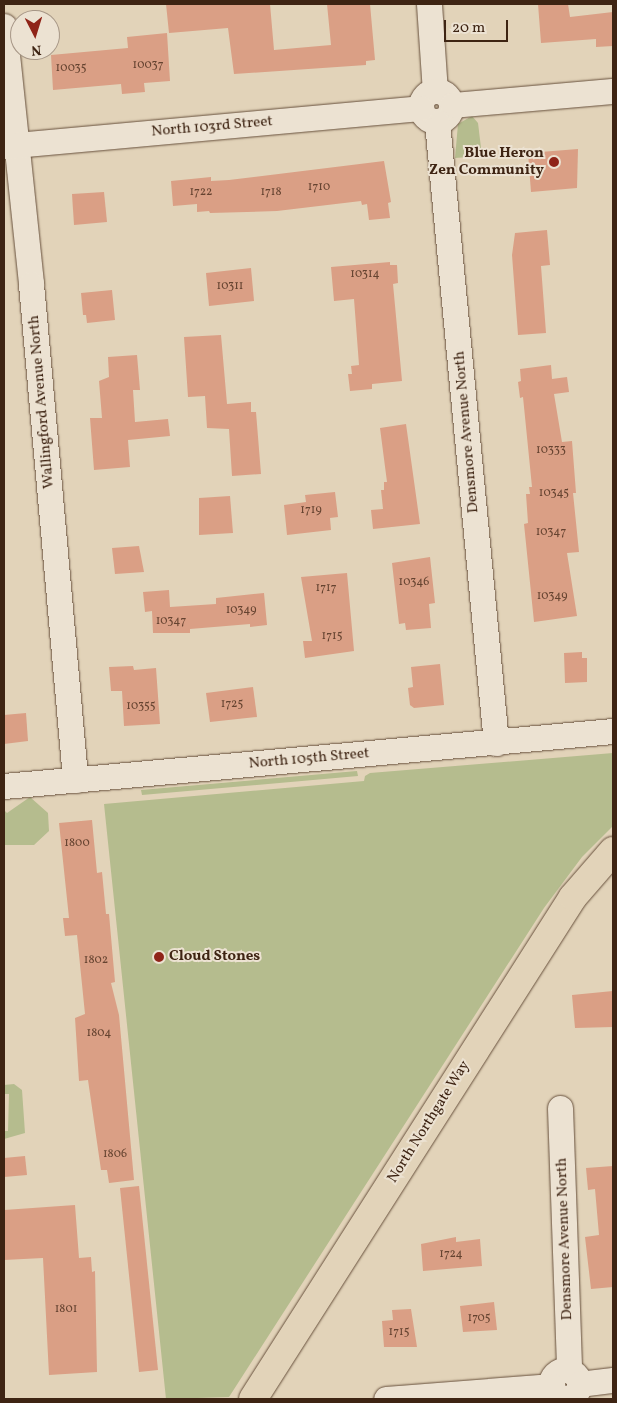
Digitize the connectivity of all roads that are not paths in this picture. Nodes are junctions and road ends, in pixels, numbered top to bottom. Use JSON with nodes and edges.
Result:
{"nodes":[{"id":1,"x":428,"y":4,"type":"edge"},
{"id":2,"x":4,"y":26,"type":"edge"},
{"id":3,"x":613,"y":91,"type":"edge"},
{"id":4,"x":436,"y":106,"type":"junction"},
{"id":5,"x":10,"y":146,"type":"edge"},
{"id":6,"x":613,"y":731,"type":"edge"},
{"id":7,"x":496,"y":743,"type":"junction"},
{"id":8,"x":75,"y":780,"type":"junction"},
{"id":9,"x":4,"y":786,"type":"edge"},
{"id":10,"x":613,"y":851,"type":"edge"},
{"id":11,"x":560,"y":1108,"type":"dead end"},
{"id":12,"x":613,"y":1380,"type":"edge"},
{"id":13,"x":564,"y":1387,"type":"edge"},
{"id":14,"x":253,"y":1399,"type":"edge"},
{"id":15,"x":386,"y":1399,"type":"edge"}],
"edges":[{"from":1,"to":4,"type":"street","name":"Densmore Avenue North"},
{"from":2,"to":5,"type":"street","name":"Wallingford Avenue North"},
{"from":3,"to":4,"type":"street","name":"North 103rd Street"},
{"from":4,"to":5,"type":"street","name":"North 103rd Street"},
{"from":4,"to":7,"type":"street","name":"Densmore Avenue North"},
{"from":5,"to":8,"type":"street","name":"Wallingford Avenue North"},
{"from":6,"to":7,"type":"street","name":"North 105th Street"},
{"from":7,"to":8,"type":"street","name":"North 105th Street"},
{"from":8,"to":9,"type":"street","name":"North 105th Street"},
{"from":10,"to":14,"type":"main road","name":"North Northgate Way"},
{"from":11,"to":13,"type":"street","name":"Densmore Avenue North"},
{"from":12,"to":13,"type":"street"},
{"from":13,"to":15,"type":"street"}]}
